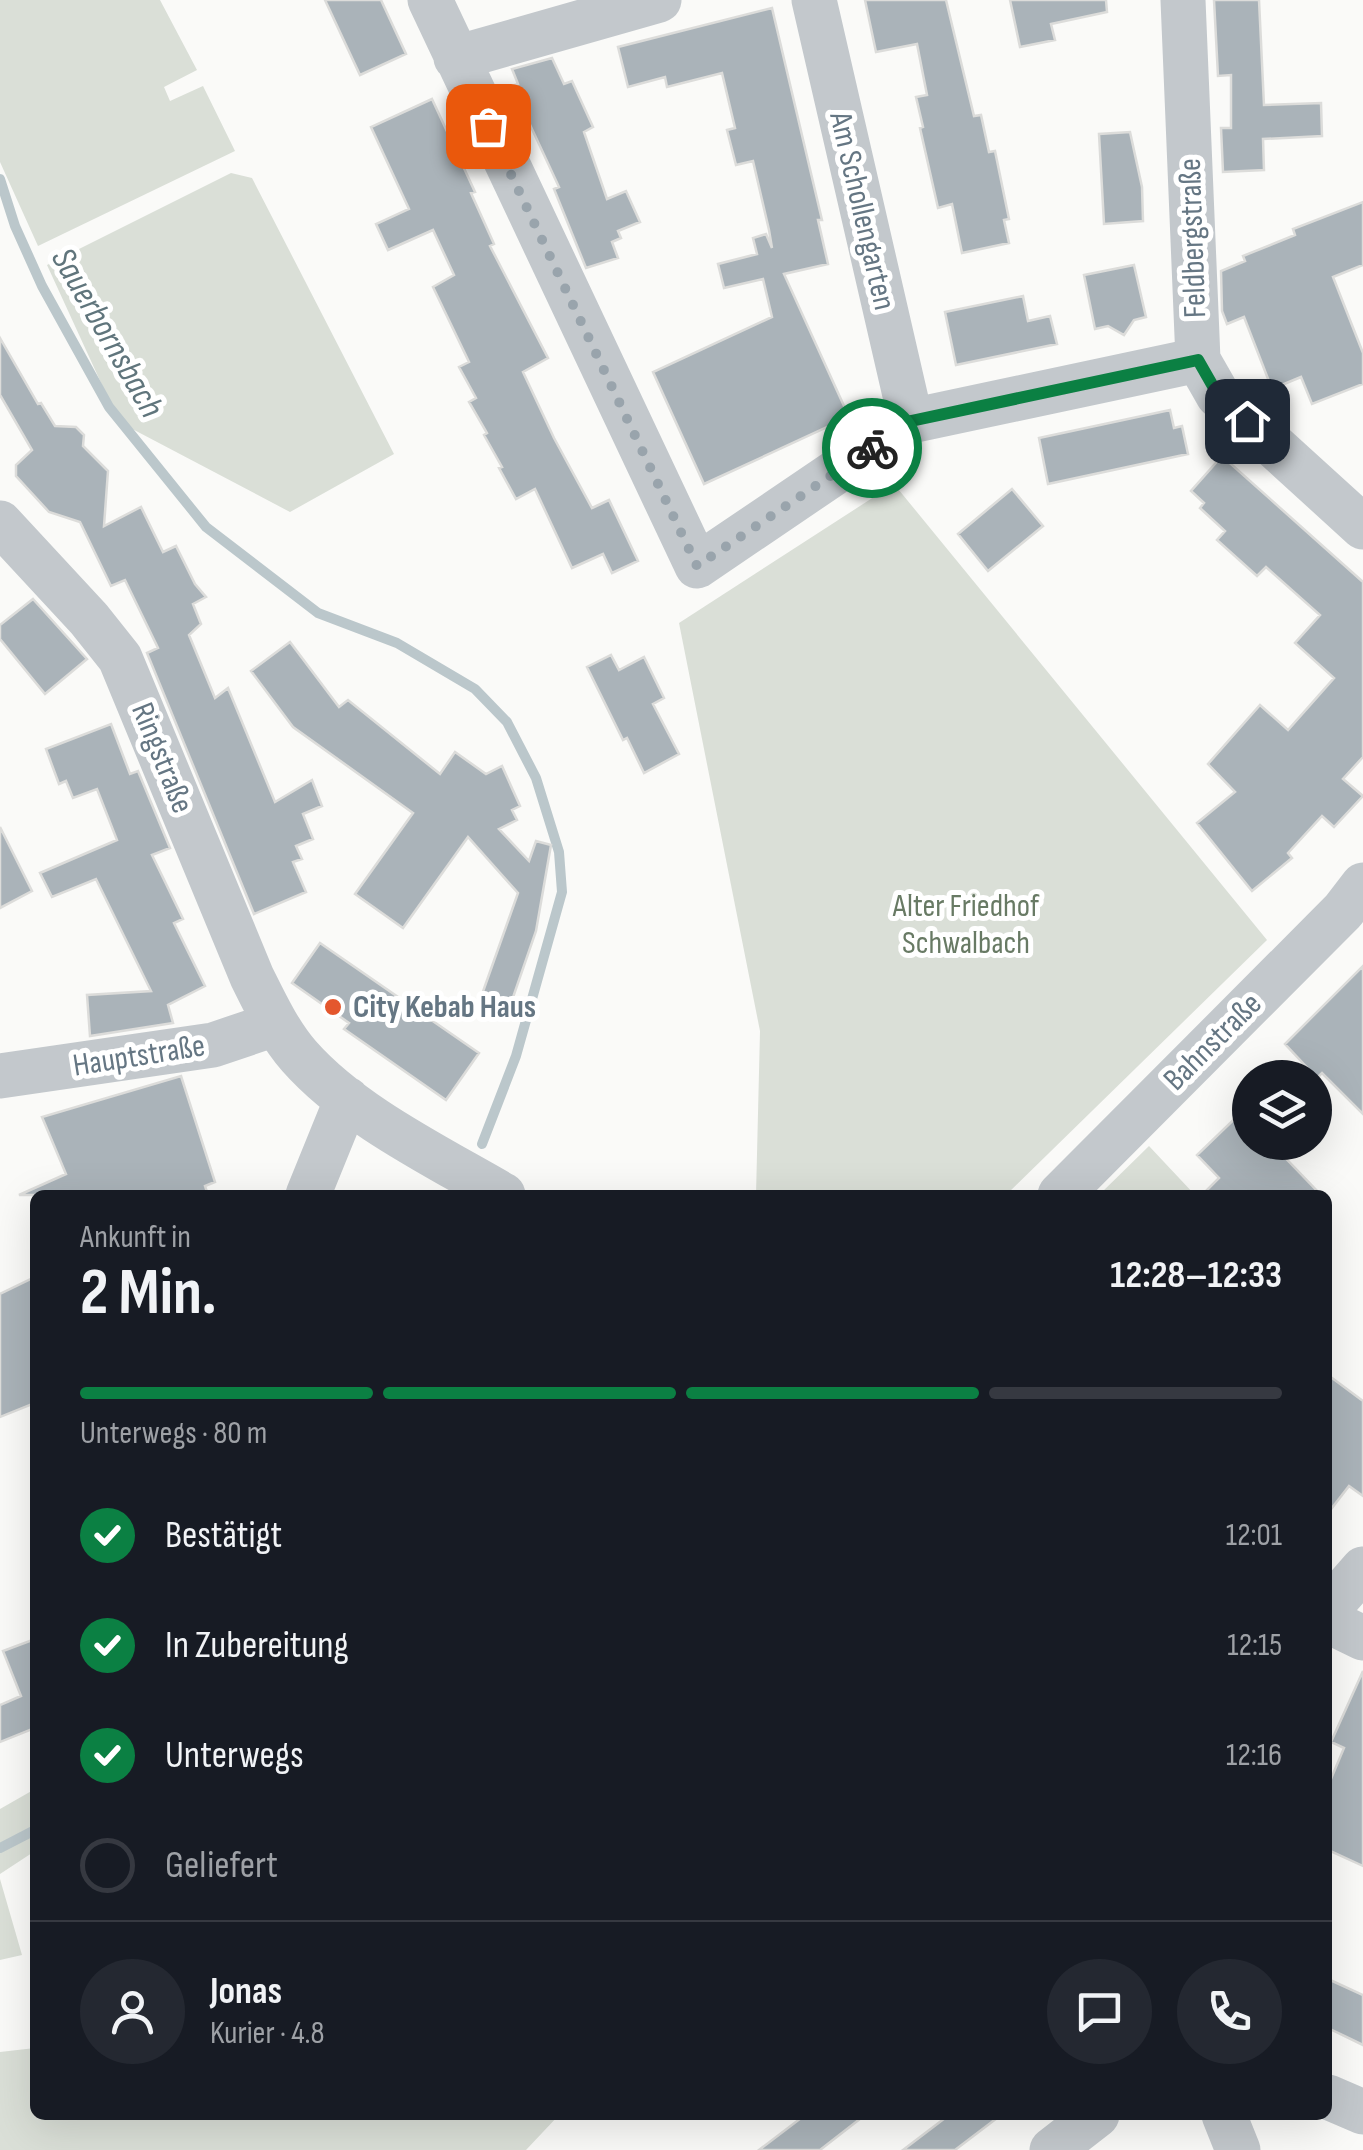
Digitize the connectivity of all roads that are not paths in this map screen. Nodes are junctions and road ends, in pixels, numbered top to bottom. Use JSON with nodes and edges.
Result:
{"nodes":[{"id":1,"x":430,"y":0,"type":"edge"},
{"id":2,"x":659,"y":0,"type":"edge"},
{"id":3,"x":814,"y":0,"type":"edge"},
{"id":4,"x":1183,"y":0,"type":"edge"},
{"id":5,"x":456,"y":58,"type":"junction"},
{"id":6,"x":1198,"y":360,"type":"junction"},
{"id":7,"x":911,"y":421,"type":"junction"},
{"id":8,"x":0,"y":522,"type":"edge"},
{"id":9,"x":1363,"y":527,"type":"edge"},
{"id":10,"x":1356,"y":909,"type":"edge"},
{"id":11,"x":275,"y":1024,"type":"junction"},
{"id":12,"x":0,"y":1076,"type":"edge"},
{"id":13,"x":347,"y":1099,"type":"junction"},
{"id":14,"x":310,"y":1190,"type":"edge"},
{"id":15,"x":494,"y":1190,"type":"edge"},
{"id":16,"x":1065,"y":1190,"type":"edge"},
{"id":17,"x":1363,"y":1569,"type":"edge"},
{"id":18,"x":1332,"y":1604,"type":"edge"},
{"id":19,"x":1332,"y":1623,"type":"edge"},
{"id":20,"x":1363,"y":1638,"type":"edge"},
{"id":21,"x":1332,"y":2099,"type":"edge"},
{"id":22,"x":1363,"y":2112,"type":"edge"},
{"id":23,"x":1091,"y":2120,"type":"edge"},
{"id":24,"x":1226,"y":2120,"type":"edge"},
{"id":25,"x":1052,"y":2150,"type":"edge"},
{"id":26,"x":1238,"y":2150,"type":"edge"}],
"edges":[{"from":1,"to":5,"type":"street"},
{"from":2,"to":5,"type":"street"},
{"from":3,"to":7,"type":"street","name":"Am Schollengarten"},
{"from":4,"to":6,"type":"street","name":"Feldbergstraße"},
{"from":5,"to":7,"type":"street"},
{"from":6,"to":7,"type":"street"},
{"from":6,"to":9,"type":"street","name":"Feldbergstraße"},
{"from":8,"to":11,"type":"street","name":"Ringstraße"},
{"from":10,"to":16,"type":"street","name":"Bahnstraße"},
{"from":11,"to":12,"type":"street","name":"Hauptstraße"},
{"from":11,"to":13,"type":"street","name":"Ringstraße"},
{"from":13,"to":14,"type":"street"},
{"from":13,"to":15,"type":"street","name":"Ringstraße"},
{"from":17,"to":18,"type":"street"},
{"from":19,"to":20,"type":"street"},
{"from":21,"to":22,"type":"street"},
{"from":23,"to":25,"type":"street"},
{"from":24,"to":26,"type":"street"}]}
